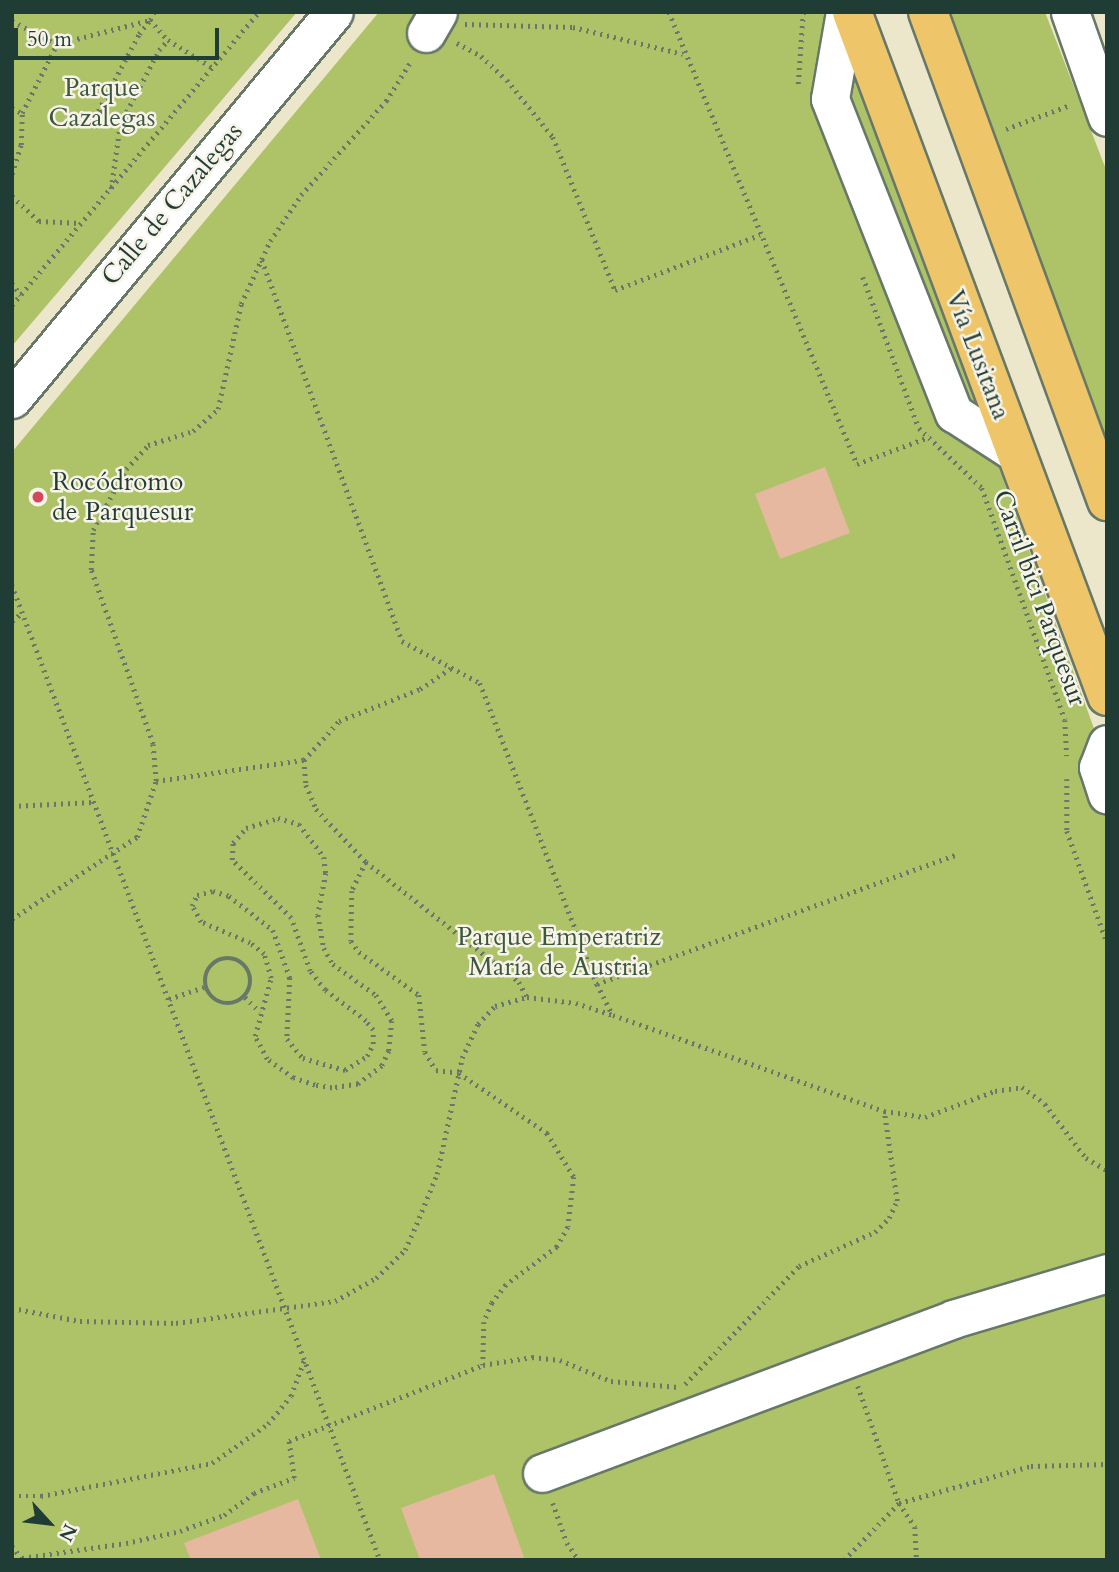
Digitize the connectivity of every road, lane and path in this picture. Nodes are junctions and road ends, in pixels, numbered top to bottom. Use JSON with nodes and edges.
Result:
{"nodes":[{"id":1,"x":154,"y":12,"type":"edge"},
{"id":2,"x":259,"y":12,"type":"edge"},
{"id":3,"x":334,"y":12,"type":"edge"},
{"id":4,"x":669,"y":12,"type":"edge"},
{"id":5,"x":803,"y":12,"type":"edge"},
{"id":6,"x":845,"y":12,"type":"edge"},
{"id":7,"x":852,"y":12,"type":"edge"},
{"id":8,"x":928,"y":12,"type":"edge"},
{"id":9,"x":1070,"y":12,"type":"edge"},
{"id":10,"x":150,"y":20,"type":"junction"},
{"id":11,"x":12,"y":21,"type":"edge"},
{"id":12,"x":432,"y":23,"type":"edge"},
{"id":13,"x":168,"y":40,"type":"junction"},
{"id":14,"x":57,"y":44,"type":"junction"},
{"id":15,"x":684,"y":54,"type":"junction"},
{"id":16,"x":213,"y":68,"type":"junction"},
{"id":17,"x":799,"y":96,"type":"dead end"},
{"id":18,"x":12,"y":108,"type":"edge"},
{"id":19,"x":1090,"y":110,"type":"edge"},
{"id":20,"x":22,"y":113,"type":"junction"},
{"id":21,"x":120,"y":124,"type":"junction"},
{"id":22,"x":1001,"y":131,"type":"dead end"},
{"id":23,"x":12,"y":174,"type":"edge"},
{"id":24,"x":111,"y":189,"type":"junction"},
{"id":25,"x":12,"y":196,"type":"edge"},
{"id":26,"x":82,"y":223,"type":"junction"},
{"id":27,"x":760,"y":235,"type":"junction"},
{"id":28,"x":262,"y":259,"type":"junction"},
{"id":29,"x":859,"y":266,"type":"dead end"},
{"id":30,"x":12,"y":283,"type":"edge"},
{"id":31,"x":21,"y":295,"type":"junction"},
{"id":32,"x":12,"y":305,"type":"edge"},
{"id":33,"x":12,"y":399,"type":"edge"},
{"id":34,"x":937,"y":433,"type":"dead end"},
{"id":35,"x":930,"y":437,"type":"junction"},
{"id":36,"x":1014,"y":452,"type":"junction"},
{"id":37,"x":1107,"y":500,"type":"edge"},
{"id":38,"x":12,"y":585,"type":"edge"},
{"id":39,"x":23,"y":613,"type":"junction"},
{"id":40,"x":12,"y":621,"type":"edge"},
{"id":41,"x":451,"y":668,"type":"junction"},
{"id":42,"x":1107,"y":696,"type":"edge"},
{"id":43,"x":1107,"y":744,"type":"edge"},
{"id":44,"x":304,"y":760,"type":"junction"},
{"id":45,"x":1067,"y":760,"type":"dead end"},
{"id":46,"x":1067,"y":773,"type":"dead end"},
{"id":47,"x":156,"y":781,"type":"junction"},
{"id":48,"x":1107,"y":795,"type":"edge"},
{"id":49,"x":94,"y":802,"type":"junction"},
{"id":50,"x":12,"y":806,"type":"edge"},
{"id":51,"x":958,"y":854,"type":"dead end"},
{"id":52,"x":114,"y":855,"type":"junction"},
{"id":53,"x":366,"y":862,"type":"junction"},
{"id":54,"x":12,"y":919,"type":"edge"},
{"id":55,"x":1107,"y":943,"type":"edge"},
{"id":56,"x":597,"y":984,"type":"junction"},
{"id":57,"x":206,"y":986,"type":"junction"},
{"id":58,"x":245,"y":997,"type":"junction"},
{"id":59,"x":527,"y":997,"type":"junction"},
{"id":60,"x":169,"y":999,"type":"junction"},
{"id":61,"x":260,"y":1012,"type":"junction"},
{"id":62,"x":613,"y":1014,"type":"junction"},
{"id":63,"x":459,"y":1073,"type":"junction"},
{"id":64,"x":884,"y":1111,"type":"junction"},
{"id":65,"x":1107,"y":1170,"type":"edge"},
{"id":66,"x":1107,"y":1273,"type":"edge"},
{"id":67,"x":12,"y":1308,"type":"edge"},
{"id":68,"x":286,"y":1311,"type":"junction"},
{"id":69,"x":848,"y":1358,"type":"junction"},
{"id":70,"x":304,"y":1359,"type":"junction"},
{"id":71,"x":483,"y":1365,"type":"junction"},
{"id":72,"x":330,"y":1427,"type":"junction"},
{"id":73,"x":1107,"y":1464,"type":"edge"},
{"id":74,"x":542,"y":1473,"type":"joint"},
{"id":75,"x":12,"y":1496,"type":"edge"},
{"id":76,"x":899,"y":1503,"type":"junction"},
{"id":77,"x":12,"y":1546,"type":"edge"},
{"id":78,"x":22,"y":1559,"type":"edge"},
{"id":79,"x":380,"y":1560,"type":"edge"},
{"id":80,"x":579,"y":1560,"type":"edge"},
{"id":81,"x":844,"y":1560,"type":"edge"},
{"id":82,"x":917,"y":1560,"type":"edge"}],
"edges":[{"from":1,"to":10,"type":"path"},
{"from":2,"to":16,"type":"path"},
{"from":3,"to":33,"type":"street","name":"Calle de Cazalegas"},
{"from":4,"to":15,"type":"path"},
{"from":5,"to":17,"type":"path"},
{"from":6,"to":36,"type":"street"},
{"from":7,"to":36,"type":"main road","name":"Vía Lusitana"},
{"from":8,"to":37,"type":"main road"},
{"from":9,"to":19,"type":"street"},
{"from":10,"to":13,"type":"path"},
{"from":10,"to":14,"type":"path"},
{"from":10,"to":21,"type":"path"},
{"from":11,"to":14,"type":"path"},
{"from":12,"to":15,"type":"path"},
{"from":12,"to":27,"type":"path"},
{"from":12,"to":28,"type":"path"},
{"from":13,"to":16,"type":"path"},
{"from":13,"to":21,"type":"path"},
{"from":14,"to":20,"type":"path"},
{"from":15,"to":27,"type":"path"},
{"from":16,"to":24,"type":"path"},
{"from":18,"to":20,"type":"path"},
{"from":19,"to":22,"type":"path"},
{"from":20,"to":23,"type":"path"},
{"from":21,"to":24,"type":"path"},
{"from":24,"to":26,"type":"path"},
{"from":25,"to":26,"type":"path"},
{"from":26,"to":31,"type":"path"},
{"from":27,"to":35,"type":"path"},
{"from":28,"to":41,"type":"path"},
{"from":28,"to":47,"type":"path"},
{"from":29,"to":35,"type":"path","name":"Carril bici Parquesur"},
{"from":30,"to":31,"type":"path"},
{"from":31,"to":32,"type":"path"},
{"from":34,"to":35,"type":"path"},
{"from":35,"to":45,"type":"path","name":"Carril bici Parquesur"},
{"from":36,"to":42,"type":"main road","name":"Vía Lusitana"},
{"from":38,"to":39,"type":"path"},
{"from":39,"to":40,"type":"path"},
{"from":39,"to":49,"type":"path"},
{"from":41,"to":44,"type":"path"},
{"from":41,"to":56,"type":"path"},
{"from":43,"to":48,"type":"street"},
{"from":44,"to":47,"type":"path"},
{"from":44,"to":53,"type":"path"},
{"from":46,"to":55,"type":"path"},
{"from":47,"to":52,"type":"path"},
{"from":49,"to":50,"type":"path"},
{"from":49,"to":52,"type":"path"},
{"from":51,"to":56,"type":"path"},
{"from":52,"to":54,"type":"path"},
{"from":52,"to":60,"type":"path"},
{"from":53,"to":59,"type":"path"},
{"from":53,"to":63,"type":"path"},
{"from":56,"to":62,"type":"path"},
{"from":57,"to":58,"type":"path"},
{"from":57,"to":58,"type":"path"},
{"from":57,"to":60,"type":"path"},
{"from":58,"to":61,"type":"path"},
{"from":59,"to":62,"type":"path"},
{"from":59,"to":63,"type":"path"},
{"from":60,"to":68,"type":"path"},
{"from":61,"to":61,"type":"path"},
{"from":62,"to":64,"type":"path"},
{"from":63,"to":68,"type":"path"},
{"from":63,"to":71,"type":"path"},
{"from":64,"to":65,"type":"path"},
{"from":64,"to":71,"type":"path"},
{"from":66,"to":69,"type":"street"},
{"from":67,"to":68,"type":"path"},
{"from":68,"to":70,"type":"path"},
{"from":69,"to":74,"type":"street"},
{"from":69,"to":76,"type":"path"},
{"from":70,"to":72,"type":"path"},
{"from":70,"to":75,"type":"path"},
{"from":71,"to":72,"type":"path"},
{"from":72,"to":78,"type":"path"},
{"from":72,"to":79,"type":"path"},
{"from":73,"to":76,"type":"path"},
{"from":74,"to":80,"type":"path"},
{"from":76,"to":81,"type":"path"},
{"from":76,"to":82,"type":"path"},
{"from":77,"to":78,"type":"path"}]}
